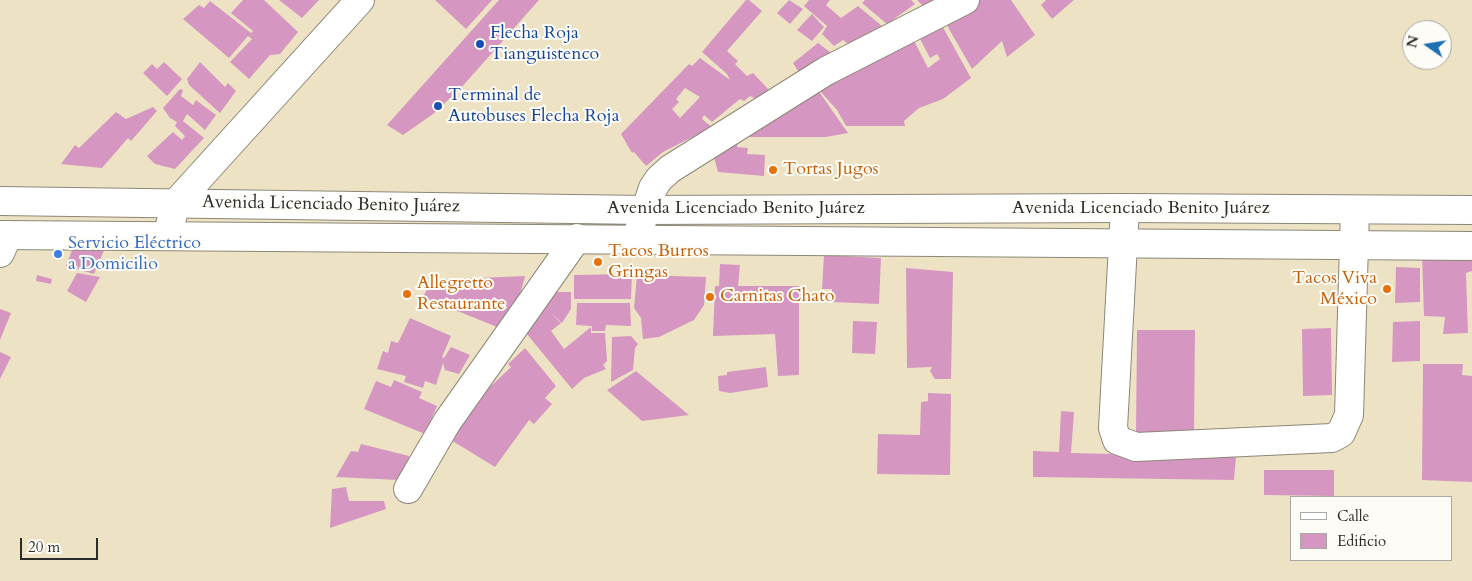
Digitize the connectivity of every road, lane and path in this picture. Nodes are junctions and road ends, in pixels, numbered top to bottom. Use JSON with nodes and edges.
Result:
{"nodes":[{"id":1,"x":360,"y":0,"type":"edge"},
{"id":2,"x":965,"y":0,"type":"edge"},
{"id":3,"x":0,"y":201,"type":"edge"},
{"id":4,"x":176,"y":203,"type":"junction"},
{"id":5,"x":1125,"y":208,"type":"junction"},
{"id":6,"x":645,"y":210,"type":"junction"},
{"id":7,"x":1356,"y":210,"type":"junction"},
{"id":8,"x":1472,"y":210,"type":"edge"},
{"id":9,"x":167,"y":236,"type":"junction"},
{"id":10,"x":577,"y":238,"type":"junction"},
{"id":11,"x":636,"y":239,"type":"junction"},
{"id":12,"x":3,"y":241,"type":"edge"},
{"id":13,"x":1122,"y":242,"type":"junction"},
{"id":14,"x":1355,"y":246,"type":"junction"},
{"id":15,"x":1472,"y":246,"type":"edge"},
{"id":16,"x":408,"y":489,"type":"dead end"}],
"edges":[{"from":1,"to":4,"type":"main road"},
{"from":2,"to":6,"type":"main road"},
{"from":3,"to":4,"type":"main road","name":"Avenida Licenciado Benito Juárez"},
{"from":4,"to":6,"type":"main road","name":"Avenida Licenciado Benito Juárez"},
{"from":4,"to":9,"type":"main road"},
{"from":5,"to":6,"type":"main road","name":"Avenida Licenciado Benito Juárez"},
{"from":5,"to":7,"type":"main road","name":"Avenida Licenciado Benito Juárez"},
{"from":5,"to":13,"type":"main road"},
{"from":6,"to":11,"type":"main road"},
{"from":7,"to":8,"type":"main road","name":"Avenida Licenciado Benito Juárez"},
{"from":7,"to":14,"type":"main road"},
{"from":9,"to":10,"type":"main road","name":"Avenida Licenciado Benito Juárez"},
{"from":9,"to":12,"type":"main road","name":"Avenida Licenciado Benito Juárez"},
{"from":10,"to":11,"type":"main road","name":"Avenida Licenciado Benito Juárez"},
{"from":10,"to":16,"type":"main road"},
{"from":11,"to":13,"type":"main road","name":"Avenida Licenciado Benito Juárez"},
{"from":13,"to":14,"type":"main road","name":"Avenida Licenciado Benito Juárez"},
{"from":13,"to":14,"type":"main road"},
{"from":14,"to":15,"type":"main road","name":"Avenida Licenciado Benito Juárez"}]}
